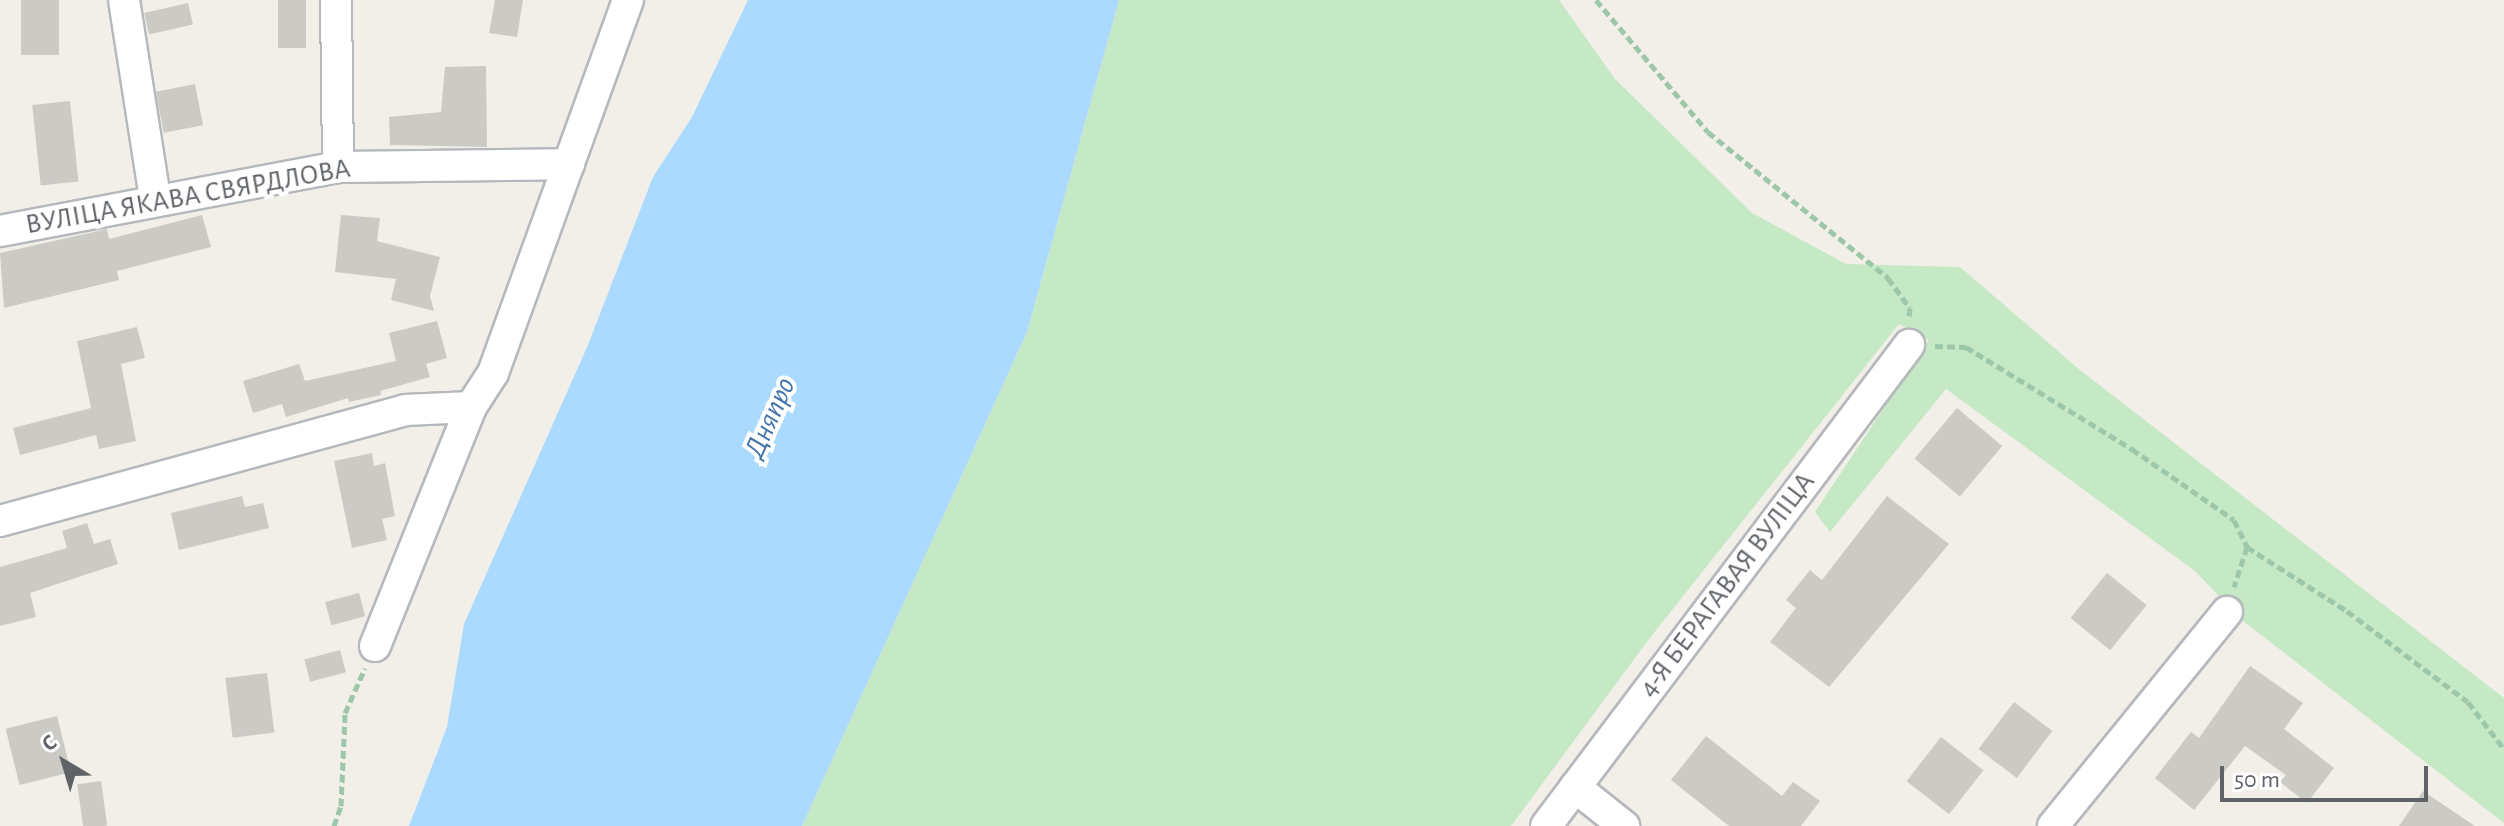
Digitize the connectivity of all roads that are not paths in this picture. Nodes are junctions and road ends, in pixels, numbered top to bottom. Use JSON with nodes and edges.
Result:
{"nodes":[{"id":1,"x":124,"y":0,"type":"edge"},
{"id":2,"x":336,"y":0,"type":"edge"},
{"id":3,"x":628,"y":0,"type":"edge"},
{"id":4,"x":569,"y":164,"type":"junction"},
{"id":5,"x":338,"y":167,"type":"junction"},
{"id":6,"x":155,"y":199,"type":"junction"},
{"id":7,"x":0,"y":231,"type":"edge"},
{"id":8,"x":1909,"y":345,"type":"road end"},
{"id":9,"x":471,"y":407,"type":"junction"},
{"id":10,"x":0,"y":521,"type":"edge"},
{"id":11,"x":2227,"y":612,"type":"road end"},
{"id":12,"x":375,"y":646,"type":"road end"},
{"id":13,"x":1575,"y":787,"type":"junction"},
{"id":14,"x":1546,"y":826,"type":"edge"},
{"id":15,"x":1624,"y":826,"type":"edge"},
{"id":16,"x":2053,"y":826,"type":"edge"}],
"edges":[{"from":1,"to":6,"type":"street"},
{"from":2,"to":5,"type":"street"},
{"from":3,"to":4,"type":"street"},
{"from":4,"to":5,"type":"street","name":"ВУЛІЦА ЯКАВА СВЯРДЛОВА"},
{"from":4,"to":9,"type":"street"},
{"from":5,"to":6,"type":"street","name":"ВУЛІЦА ЯКАВА СВЯРДЛОВА"},
{"from":6,"to":7,"type":"street","name":"ВУЛІЦА ЯКАВА СВЯРДЛОВА"},
{"from":8,"to":13,"type":"street","name":"4-Я БЕРАГАВАЯ ВУЛІЦА"},
{"from":9,"to":10,"type":"street"},
{"from":9,"to":12,"type":"street"},
{"from":11,"to":16,"type":"street"},
{"from":13,"to":14,"type":"street","name":"4-Я БЕРАГАВАЯ ВУЛІЦА"},
{"from":13,"to":15,"type":"street"}]}
